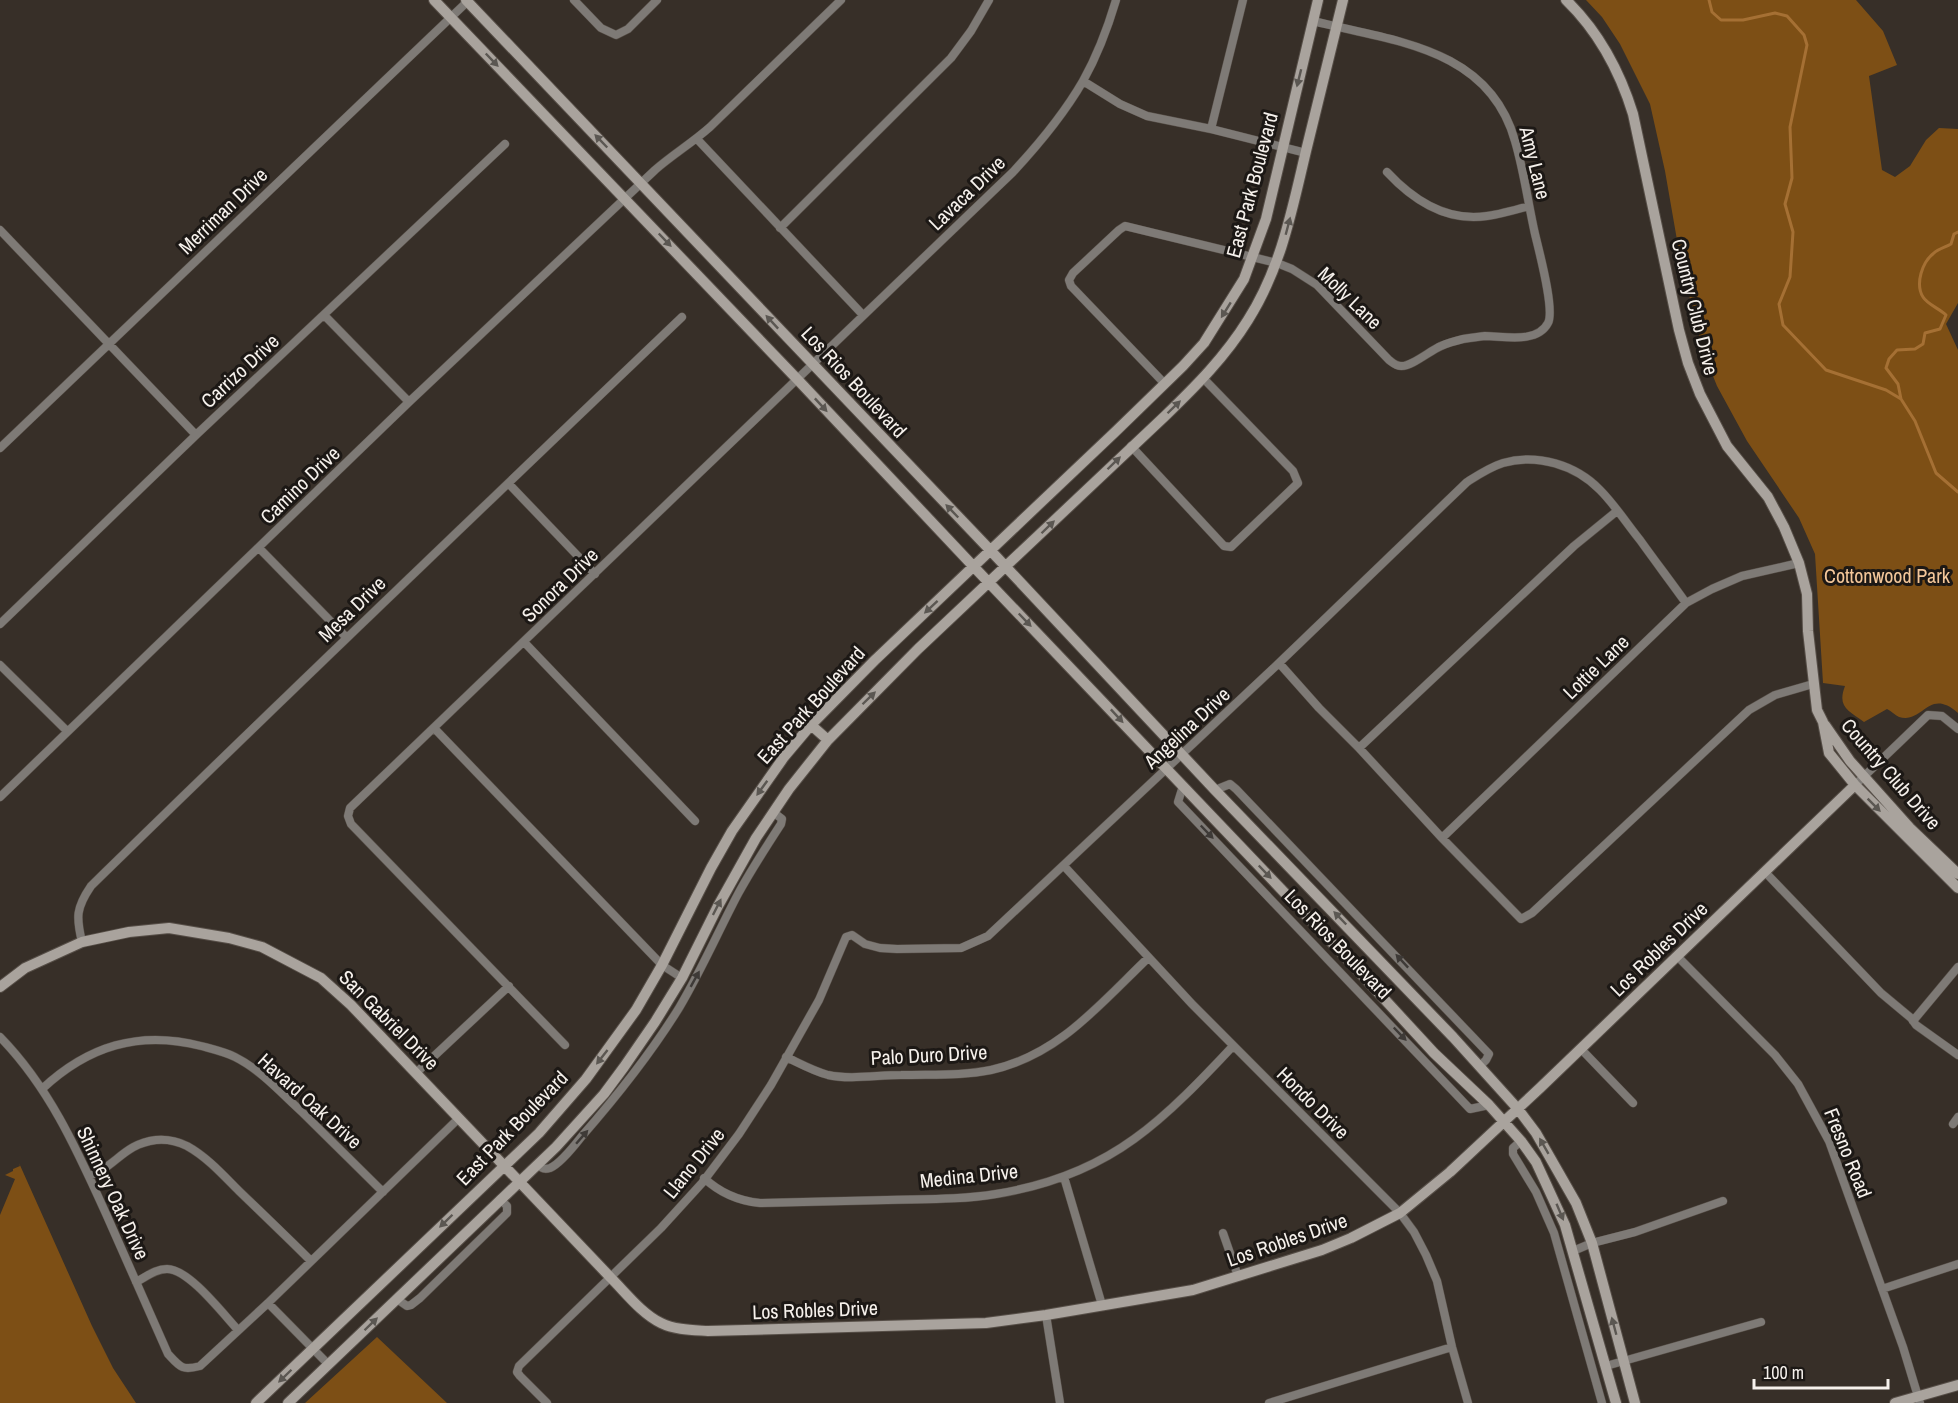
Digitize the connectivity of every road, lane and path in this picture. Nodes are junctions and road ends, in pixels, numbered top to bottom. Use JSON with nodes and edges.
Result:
{"nodes":[{"id":1,"x":434,"y":0,"type":"edge"},
{"id":2,"x":468,"y":0,"type":"edge"},
{"id":3,"x":574,"y":0,"type":"edge"},
{"id":4,"x":657,"y":0,"type":"edge"},
{"id":5,"x":841,"y":0,"type":"edge"},
{"id":6,"x":989,"y":0,"type":"edge"},
{"id":7,"x":1116,"y":0,"type":"edge"},
{"id":8,"x":1243,"y":0,"type":"edge"},
{"id":9,"x":1318,"y":0,"type":"edge"},
{"id":10,"x":1343,"y":0,"type":"edge"},
{"id":11,"x":1566,"y":0,"type":"edge"},
{"id":12,"x":451,"y":18,"type":"junction"},
{"id":13,"x":1313,"y":21,"type":"junction"},
{"id":14,"x":1337,"y":27,"type":"junction"},
{"id":15,"x":1083,"y":81,"type":"junction"},
{"id":16,"x":1211,"y":129,"type":"junction"},
{"id":17,"x":697,"y":139,"type":"junction"},
{"id":18,"x":505,"y":144,"type":"dead end"},
{"id":19,"x":1283,"y":146,"type":"junction"},
{"id":20,"x":1306,"y":153,"type":"junction"},
{"id":21,"x":1387,"y":172,"type":"dead end"},
{"id":22,"x":641,"y":183,"type":"junction"},
{"id":23,"x":625,"y":198,"type":"junction"},
{"id":24,"x":1529,"y":207,"type":"junction"},
{"id":25,"x":780,"y":228,"type":"junction"},
{"id":26,"x":0,"y":230,"type":"edge"},
{"id":27,"x":1253,"y":258,"type":"junction"},
{"id":28,"x":1277,"y":263,"type":"junction"},
{"id":29,"x":324,"y":315,"type":"junction"},
{"id":30,"x":863,"y":315,"type":"junction"},
{"id":31,"x":682,"y":317,"type":"dead end"},
{"id":32,"x":1543,"y":329,"type":"joint"},
{"id":33,"x":109,"y":343,"type":"junction"},
{"id":34,"x":813,"y":365,"type":"junction"},
{"id":35,"x":1203,"y":378,"type":"junction"},
{"id":36,"x":798,"y":380,"type":"junction"},
{"id":37,"x":1164,"y":384,"type":"junction"},
{"id":38,"x":409,"y":402,"type":"junction"},
{"id":39,"x":1116,"y":431,"type":"junction"},
{"id":40,"x":196,"y":435,"type":"junction"},
{"id":41,"x":886,"y":442,"type":"junction"},
{"id":42,"x":1131,"y":446,"type":"junction"},
{"id":43,"x":0,"y":448,"type":"edge"},
{"id":44,"x":870,"y":458,"type":"junction"},
{"id":45,"x":509,"y":484,"type":"junction"},
{"id":46,"x":1617,"y":511,"type":"junction"},
{"id":47,"x":259,"y":548,"type":"junction"},
{"id":48,"x":991,"y":551,"type":"junction"},
{"id":49,"x":1799,"y":563,"type":"junction"},
{"id":50,"x":974,"y":567,"type":"junction"},
{"id":51,"x":1005,"y":567,"type":"junction"},
{"id":52,"x":595,"y":574,"type":"junction"},
{"id":53,"x":989,"y":583,"type":"junction"},
{"id":54,"x":1686,"y":603,"type":"junction"},
{"id":55,"x":0,"y":624,"type":"edge"},
{"id":56,"x":346,"y":637,"type":"junction"},
{"id":57,"x":524,"y":642,"type":"junction"},
{"id":58,"x":1279,"y":663,"type":"junction"},
{"id":59,"x":0,"y":665,"type":"edge"},
{"id":60,"x":1105,"y":673,"type":"junction"},
{"id":61,"x":1813,"y":684,"type":"junction"},
{"id":62,"x":1087,"y":685,"type":"junction"},
{"id":63,"x":1822,"y":722,"type":"junction"},
{"id":64,"x":811,"y":726,"type":"junction"},
{"id":65,"x":434,"y":728,"type":"junction"},
{"id":66,"x":1958,"y":729,"type":"edge"},
{"id":67,"x":67,"y":731,"type":"junction"},
{"id":68,"x":828,"y":740,"type":"junction"},
{"id":69,"x":1359,"y":748,"type":"junction"},
{"id":70,"x":1182,"y":754,"type":"junction"},
{"id":71,"x":1167,"y":769,"type":"junction"},
{"id":72,"x":1865,"y":776,"type":"junction"},
{"id":73,"x":1855,"y":785,"type":"junction"},
{"id":74,"x":1183,"y":786,"type":"junction"},
{"id":75,"x":0,"y":797,"type":"edge"},
{"id":76,"x":773,"y":812,"type":"junction"},
{"id":77,"x":695,"y":821,"type":"dead end"},
{"id":78,"x":1442,"y":838,"type":"junction"},
{"id":79,"x":1064,"y":866,"type":"junction"},
{"id":80,"x":1765,"y":872,"type":"junction"},
{"id":81,"x":1958,"y":874,"type":"edge"},
{"id":82,"x":1958,"y":888,"type":"edge"},
{"id":83,"x":846,"y":937,"type":"joint"},
{"id":84,"x":81,"y":942,"type":"junction"},
{"id":85,"x":1677,"y":956,"type":"junction"},
{"id":86,"x":1148,"y":958,"type":"junction"},
{"id":87,"x":662,"y":965,"type":"junction"},
{"id":88,"x":1958,"y":967,"type":"edge"},
{"id":89,"x":682,"y":978,"type":"junction"},
{"id":90,"x":509,"y":986,"type":"junction"},
{"id":91,"x":0,"y":987,"type":"edge"},
{"id":92,"x":1913,"y":1021,"type":"junction"},
{"id":93,"x":0,"y":1037,"type":"edge"},
{"id":94,"x":565,"y":1045,"type":"dead end"},
{"id":95,"x":1233,"y":1046,"type":"junction"},
{"id":96,"x":1581,"y":1049,"type":"junction"},
{"id":97,"x":1958,"y":1055,"type":"edge"},
{"id":98,"x":786,"y":1057,"type":"junction"},
{"id":99,"x":416,"y":1072,"type":"junction"},
{"id":100,"x":42,"y":1089,"type":"junction"},
{"id":101,"x":1633,"y":1103,"type":"dead end"},
{"id":102,"x":1489,"y":1105,"type":"junction"},
{"id":103,"x":1518,"y":1109,"type":"junction"},
{"id":104,"x":458,"y":1119,"type":"junction"},
{"id":105,"x":1504,"y":1122,"type":"junction"},
{"id":106,"x":1521,"y":1141,"type":"junction"},
{"id":107,"x":538,"y":1165,"type":"junction"},
{"id":108,"x":503,"y":1166,"type":"junction"},
{"id":109,"x":89,"y":1176,"type":"junction"},
{"id":110,"x":1064,"y":1177,"type":"junction"},
{"id":111,"x":704,"y":1178,"type":"junction"},
{"id":112,"x":518,"y":1181,"type":"junction"},
{"id":113,"x":383,"y":1192,"type":"junction"},
{"id":114,"x":500,"y":1199,"type":"junction"},
{"id":115,"x":1724,"y":1202,"type":"dead end"},
{"id":116,"x":1400,"y":1213,"type":"junction"},
{"id":117,"x":1223,"y":1233,"type":"dead end"},
{"id":118,"x":1592,"y":1243,"type":"junction"},
{"id":119,"x":1574,"y":1251,"type":"junction"},
{"id":120,"x":311,"y":1261,"type":"junction"},
{"id":121,"x":1958,"y":1264,"type":"edge"},
{"id":122,"x":1238,"y":1276,"type":"junction"},
{"id":123,"x":611,"y":1278,"type":"junction"},
{"id":124,"x":136,"y":1282,"type":"junction"},
{"id":125,"x":1882,"y":1289,"type":"junction"},
{"id":126,"x":397,"y":1299,"type":"junction"},
{"id":127,"x":268,"y":1304,"type":"junction"},
{"id":128,"x":1102,"y":1305,"type":"junction"},
{"id":129,"x":1046,"y":1315,"type":"junction"},
{"id":130,"x":1761,"y":1322,"type":"dead end"},
{"id":131,"x":238,"y":1330,"type":"junction"},
{"id":132,"x":1452,"y":1347,"type":"junction"},
{"id":133,"x":313,"y":1349,"type":"junction"},
{"id":134,"x":1623,"y":1361,"type":"junction"},
{"id":135,"x":328,"y":1364,"type":"junction"},
{"id":136,"x":1606,"y":1366,"type":"junction"},
{"id":137,"x":1958,"y":1385,"type":"edge"},
{"id":138,"x":1919,"y":1399,"type":"edge"},
{"id":139,"x":256,"y":1403,"type":"edge"},
{"id":140,"x":288,"y":1403,"type":"edge"},
{"id":141,"x":547,"y":1403,"type":"edge"},
{"id":142,"x":1060,"y":1403,"type":"edge"},
{"id":143,"x":1269,"y":1403,"type":"edge"},
{"id":144,"x":1468,"y":1403,"type":"edge"},
{"id":145,"x":1602,"y":1403,"type":"edge"},
{"id":146,"x":1616,"y":1403,"type":"edge"},
{"id":147,"x":1635,"y":1403,"type":"edge"},
{"id":148,"x":1895,"y":1403,"type":"edge"}],
"edges":[{"from":1,"to":12,"type":"main road","name":"Los Rios Boulevard"},
{"from":2,"to":12,"type":"street","name":"Merriman Drive"},
{"from":22,"to":2,"type":"main road","name":"Los Rios Boulevard","one_way":true},
{"from":3,"to":4,"type":"street"},
{"from":5,"to":17,"type":"street","name":"Camino Drive"},
{"from":6,"to":25,"type":"street"},
{"from":7,"to":15,"type":"street","name":"Lavaca Drive"},
{"from":8,"to":16,"type":"street"},
{"from":9,"to":13,"type":"main road","name":"East Park Boulevard"},
{"from":10,"to":14,"type":"main road","name":"East Park Boulevard"},
{"from":11,"to":49,"type":"main road","name":"Country Club Drive"},
{"from":12,"to":23,"type":"main road","name":"Los Rios Boulevard","one_way":true},
{"from":12,"to":33,"type":"street","name":"Merriman Drive"},
{"from":13,"to":14,"type":"street","name":"Amy Lane"},
{"from":13,"to":19,"type":"main road","name":"East Park Boulevard","one_way":true},
{"from":14,"to":20,"type":"main road","name":"East Park Boulevard"},
{"from":14,"to":24,"type":"street","name":"Amy Lane"},
{"from":15,"to":16,"type":"street"},
{"from":15,"to":30,"type":"street","name":"Lavaca Drive"},
{"from":16,"to":19,"type":"street"},
{"from":17,"to":22,"type":"street","name":"Camino Drive"},
{"from":17,"to":25,"type":"street"},
{"from":18,"to":29,"type":"street","name":"Carrizo Drive"},
{"from":19,"to":20,"type":"street"},
{"from":19,"to":27,"type":"main road","name":"East Park Boulevard"},
{"from":28,"to":20,"type":"main road","name":"East Park Boulevard","one_way":true},
{"from":21,"to":24,"type":"street"},
{"from":22,"to":23,"type":"street","name":"Camino Drive"},
{"from":34,"to":22,"type":"main road","name":"Los Rios Boulevard","one_way":true},
{"from":23,"to":36,"type":"main road","name":"Los Rios Boulevard","one_way":true},
{"from":23,"to":38,"type":"street","name":"Camino Drive"},
{"from":24,"to":32,"type":"street","name":"Amy Lane"},
{"from":25,"to":30,"type":"street"},
{"from":26,"to":33,"type":"street"},
{"from":27,"to":28,"type":"street","name":"Molly Lane"},
{"from":27,"to":37,"type":"main road","name":"East Park Boulevard","one_way":true},
{"from":27,"to":37,"type":"street","name":"Molly Lane"},
{"from":28,"to":32,"type":"street","name":"Molly Lane"},
{"from":28,"to":35,"type":"main road","name":"East Park Boulevard"},
{"from":29,"to":38,"type":"street"},
{"from":29,"to":40,"type":"street","name":"Carrizo Drive"},
{"from":30,"to":34,"type":"street","name":"Lavaca Drive"},
{"from":31,"to":45,"type":"street","name":"Mesa Drive"},
{"from":33,"to":40,"type":"street"},
{"from":33,"to":43,"type":"street","name":"Merriman Drive"},
{"from":34,"to":36,"type":"street","name":"Lavaca Drive"},
{"from":34,"to":41,"type":"main road","name":"Los Rios Boulevard"},
{"from":42,"to":35,"type":"main road","name":"East Park Boulevard","one_way":true},
{"from":35,"to":42,"type":"street"},
{"from":36,"to":44,"type":"main road","name":"Los Rios Boulevard","one_way":true},
{"from":36,"to":52,"type":"street","name":"Sonora Drive"},
{"from":37,"to":39,"type":"main road","name":"East Park Boulevard"},
{"from":38,"to":47,"type":"street","name":"Camino Drive"},
{"from":39,"to":42,"type":"main road"},
{"from":39,"to":48,"type":"main road","name":"East Park Boulevard"},
{"from":40,"to":55,"type":"street","name":"Carrizo Drive"},
{"from":41,"to":44,"type":"main road"},
{"from":48,"to":41,"type":"main road","name":"Los Rios Boulevard","one_way":true},
{"from":51,"to":42,"type":"main road","name":"East Park Boulevard","one_way":true},
{"from":44,"to":50,"type":"main road","name":"Los Rios Boulevard"},
{"from":45,"to":52,"type":"street"},
{"from":45,"to":56,"type":"street","name":"Mesa Drive"},
{"from":46,"to":54,"type":"street"},
{"from":46,"to":58,"type":"street","name":"Angelina Drive"},
{"from":46,"to":69,"type":"street"},
{"from":47,"to":56,"type":"street"},
{"from":47,"to":67,"type":"street","name":"Camino Drive"},
{"from":48,"to":50,"type":"main road","name":"East Park Boulevard"},
{"from":48,"to":51,"type":"main road","name":"Los Rios Boulevard"},
{"from":49,"to":54,"type":"street","name":"Lottie Lane"},
{"from":49,"to":61,"type":"main road","name":"Country Club Drive"},
{"from":50,"to":53,"type":"main road","name":"Los Rios Boulevard"},
{"from":50,"to":64,"type":"main road","name":"East Park Boulevard","one_way":true},
{"from":51,"to":53,"type":"main road","name":"East Park Boulevard"},
{"from":51,"to":60,"type":"main road","name":"Los Rios Boulevard"},
{"from":52,"to":57,"type":"street","name":"Sonora Drive"},
{"from":53,"to":62,"type":"main road","name":"Los Rios Boulevard","one_way":true},
{"from":68,"to":53,"type":"main road","name":"East Park Boulevard","one_way":true},
{"from":54,"to":78,"type":"street","name":"Lottie Lane"},
{"from":56,"to":84,"type":"street","name":"Mesa Drive"},
{"from":57,"to":65,"type":"street","name":"Sonora Drive"},
{"from":57,"to":77,"type":"street"},
{"from":58,"to":69,"type":"street"},
{"from":58,"to":70,"type":"street","name":"Angelina Drive"},
{"from":59,"to":67,"type":"street"},
{"from":60,"to":62,"type":"main road"},
{"from":60,"to":70,"type":"main road","name":"Los Rios Boulevard"},
{"from":61,"to":63,"type":"main road","name":"Country Club Drive"},
{"from":61,"to":78,"type":"street"},
{"from":62,"to":71,"type":"main road","name":"Los Rios Boulevard","one_way":true},
{"from":63,"to":72,"type":"main road","name":"Country Club Drive"},
{"from":63,"to":73,"type":"main road","name":"Country Club Drive"},
{"from":64,"to":68,"type":"main road"},
{"from":64,"to":87,"type":"main road","name":"East Park Boulevard","one_way":true},
{"from":65,"to":87,"type":"street"},
{"from":65,"to":90,"type":"street","name":"Sonora Drive"},
{"from":66,"to":72,"type":"street","name":"Los Robles Drive"},
{"from":67,"to":75,"type":"street","name":"Camino Drive"},
{"from":68,"to":76,"type":"main road","name":"East Park Boulevard"},
{"from":69,"to":78,"type":"street"},
{"from":70,"to":71,"type":"street","name":"Angelina Drive"},
{"from":103,"to":70,"type":"main road","name":"Los Rios Boulevard","one_way":true},
{"from":71,"to":74,"type":"main road","name":"Los Rios Boulevard"},
{"from":71,"to":79,"type":"street","name":"Angelina Drive"},
{"from":72,"to":73,"type":"street","name":"Los Robles Drive"},
{"from":72,"to":81,"type":"main road","name":"Country Club Drive"},
{"from":73,"to":80,"type":"main road","name":"Los Robles Drive"},
{"from":73,"to":82,"type":"main road","name":"Country Club Drive","one_way":true},
{"from":74,"to":102,"type":"main road","name":"Los Rios Boulevard","one_way":true},
{"from":74,"to":102,"type":"street","name":"Los Rios Boulevard","one_way":true},
{"from":89,"to":76,"type":"main road","name":"East Park Boulevard","one_way":true},
{"from":107,"to":76,"type":"street","name":"East Park Boulevard","one_way":true},
{"from":79,"to":83,"type":"street","name":"Angelina Drive"},
{"from":79,"to":86,"type":"street","name":"Hondo Drive"},
{"from":80,"to":85,"type":"main road","name":"Los Robles Drive"},
{"from":80,"to":92,"type":"street"},
{"from":83,"to":98,"type":"street","name":"Llano Drive"},
{"from":84,"to":91,"type":"main road","name":"San Gabriel Drive"},
{"from":84,"to":99,"type":"main road","name":"San Gabriel Drive"},
{"from":85,"to":96,"type":"main road","name":"Los Robles Drive"},
{"from":85,"to":125,"type":"street","name":"Fresno Road"},
{"from":86,"to":95,"type":"street","name":"Hondo Drive"},
{"from":86,"to":98,"type":"street","name":"Palo Duro Drive"},
{"from":87,"to":89,"type":"street"},
{"from":87,"to":108,"type":"main road","name":"East Park Boulevard","one_way":true},
{"from":88,"to":92,"type":"street"},
{"from":89,"to":107,"type":"main road","name":"East Park Boulevard"},
{"from":90,"to":94,"type":"street"},
{"from":90,"to":99,"type":"street"},
{"from":92,"to":97,"type":"street"},
{"from":93,"to":100,"type":"street","name":"Shinnery Oak Drive"},
{"from":95,"to":110,"type":"street","name":"Medina Drive"},
{"from":95,"to":116,"type":"street","name":"Hondo Drive"},
{"from":96,"to":101,"type":"street"},
{"from":96,"to":103,"type":"main road","name":"Los Robles Drive"},
{"from":98,"to":111,"type":"street","name":"Llano Drive"},
{"from":99,"to":104,"type":"main road","name":"San Gabriel Drive"},
{"from":100,"to":109,"type":"street","name":"Shinnery Oak Drive"},
{"from":100,"to":113,"type":"street","name":"Havard Oak Drive"},
{"from":102,"to":105,"type":"main road","name":"Los Rios Boulevard"},
{"from":103,"to":105,"type":"main road","name":"Los Robles Drive"},
{"from":118,"to":103,"type":"main road","name":"Los Rios Boulevard","one_way":true},
{"from":104,"to":108,"type":"main road","name":"San Gabriel Drive"},
{"from":104,"to":113,"type":"street"},
{"from":105,"to":106,"type":"main road","name":"Los Rios Boulevard"},
{"from":105,"to":116,"type":"main road","name":"Los Robles Drive"},
{"from":106,"to":119,"type":"main road","name":"Los Rios Boulevard","one_way":true},
{"from":106,"to":145,"type":"street"},
{"from":107,"to":112,"type":"main road","name":"East Park Boulevard"},
{"from":108,"to":112,"type":"main road","name":"San Gabriel Drive"},
{"from":108,"to":133,"type":"main road","name":"East Park Boulevard","one_way":true},
{"from":109,"to":120,"type":"street"},
{"from":109,"to":124,"type":"street","name":"Shinnery Oak Drive"},
{"from":110,"to":111,"type":"street","name":"Medina Drive"},
{"from":110,"to":128,"type":"street"},
{"from":111,"to":123,"type":"street","name":"Llano Drive"},
{"from":112,"to":114,"type":"main road","name":"East Park Boulevard"},
{"from":112,"to":123,"type":"main road","name":"Los Robles Drive"},
{"from":113,"to":120,"type":"street"},
{"from":114,"to":126,"type":"main road","name":"East Park Boulevard"},
{"from":114,"to":126,"type":"street","name":"East Park Boulevard"},
{"from":115,"to":118,"type":"street"},
{"from":116,"to":122,"type":"main road","name":"Los Robles Drive"},
{"from":116,"to":132,"type":"street","name":"Hondo Drive"},
{"from":117,"to":122,"type":"street"},
{"from":118,"to":119,"type":"street"},
{"from":134,"to":118,"type":"main road","name":"Los Rios Boulevard","one_way":true},
{"from":119,"to":136,"type":"main road","name":"Los Rios Boulevard"},
{"from":120,"to":127,"type":"street"},
{"from":121,"to":125,"type":"street"},
{"from":122,"to":128,"type":"main road","name":"Los Robles Drive"},
{"from":123,"to":129,"type":"main road","name":"Los Robles Drive"},
{"from":123,"to":141,"type":"street","name":"Llano Drive"},
{"from":124,"to":131,"type":"street"},
{"from":124,"to":131,"type":"street","name":"Shinnery Oak Drive"},
{"from":125,"to":138,"type":"street","name":"Fresno Road"},
{"from":135,"to":126,"type":"main road","name":"East Park Boulevard","one_way":true},
{"from":127,"to":131,"type":"street"},
{"from":127,"to":133,"type":"street"},
{"from":128,"to":129,"type":"main road","name":"Los Robles Drive"},
{"from":129,"to":142,"type":"street"},
{"from":130,"to":134,"type":"street"},
{"from":132,"to":143,"type":"street"},
{"from":132,"to":144,"type":"street","name":"Hondo Drive"},
{"from":133,"to":135,"type":"street"},
{"from":133,"to":139,"type":"main road","name":"East Park Boulevard","one_way":true},
{"from":134,"to":136,"type":"street"},
{"from":134,"to":147,"type":"main road","name":"Los Rios Boulevard"},
{"from":135,"to":140,"type":"main road","name":"East Park Boulevard"},
{"from":136,"to":146,"type":"main road","name":"Los Rios Boulevard"},
{"from":137,"to":138,"type":"main road"},
{"from":138,"to":148,"type":"main road"}]}
